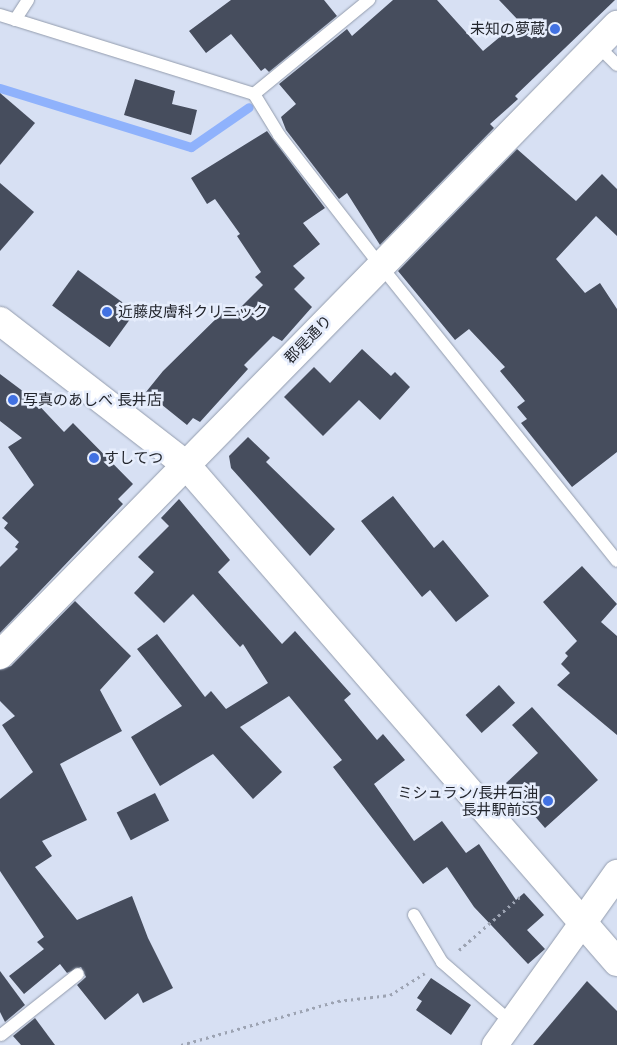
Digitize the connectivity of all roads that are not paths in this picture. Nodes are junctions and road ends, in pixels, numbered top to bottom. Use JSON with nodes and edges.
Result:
{"nodes":[{"id":1,"x":28,"y":0,"type":"edge"},
{"id":2,"x":369,"y":0,"type":"edge"},
{"id":3,"x":0,"y":15,"type":"edge"},
{"id":4,"x":15,"y":20,"type":"junction"},
{"id":5,"x":617,"y":25,"type":"edge"},
{"id":6,"x":597,"y":45,"type":"junction"},
{"id":7,"x":617,"y":65,"type":"edge"},
{"id":8,"x":254,"y":94,"type":"junction"},
{"id":9,"x":380,"y":265,"type":"junction"},
{"id":10,"x":0,"y":321,"type":"edge"},
{"id":11,"x":186,"y":465,"type":"junction"},
{"id":12,"x":617,"y":561,"type":"edge"},
{"id":13,"x":0,"y":655,"type":"edge"},
{"id":14,"x":617,"y":874,"type":"edge"},
{"id":15,"x":414,"y":915,"type":"dead end"},
{"id":16,"x":583,"y":922,"type":"junction"},
{"id":17,"x":617,"y":962,"type":"edge"},
{"id":18,"x":78,"y":974,"type":"dead end"},
{"id":19,"x":511,"y":1022,"type":"junction"},
{"id":20,"x":1,"y":1035,"type":"dead end"},
{"id":21,"x":495,"y":1045,"type":"edge"}],
"edges":[{"from":1,"to":4,"type":"lane"},
{"from":2,"to":8,"type":"lane"},
{"from":3,"to":4,"type":"lane"},
{"from":4,"to":8,"type":"lane"},
{"from":5,"to":6,"type":"street","name":"郡是通り"},
{"from":6,"to":7,"type":"lane"},
{"from":6,"to":9,"type":"street","name":"郡是通り"},
{"from":8,"to":9,"type":"lane"},
{"from":9,"to":11,"type":"street","name":"郡是通り"},
{"from":9,"to":12,"type":"lane"},
{"from":10,"to":11,"type":"street"},
{"from":11,"to":13,"type":"street","name":"郡是通り"},
{"from":11,"to":16,"type":"street"},
{"from":14,"to":16,"type":"street"},
{"from":15,"to":19,"type":"lane"},
{"from":16,"to":17,"type":"street"},
{"from":16,"to":19,"type":"street"},
{"from":18,"to":20,"type":"lane"},
{"from":19,"to":21,"type":"street"}]}
